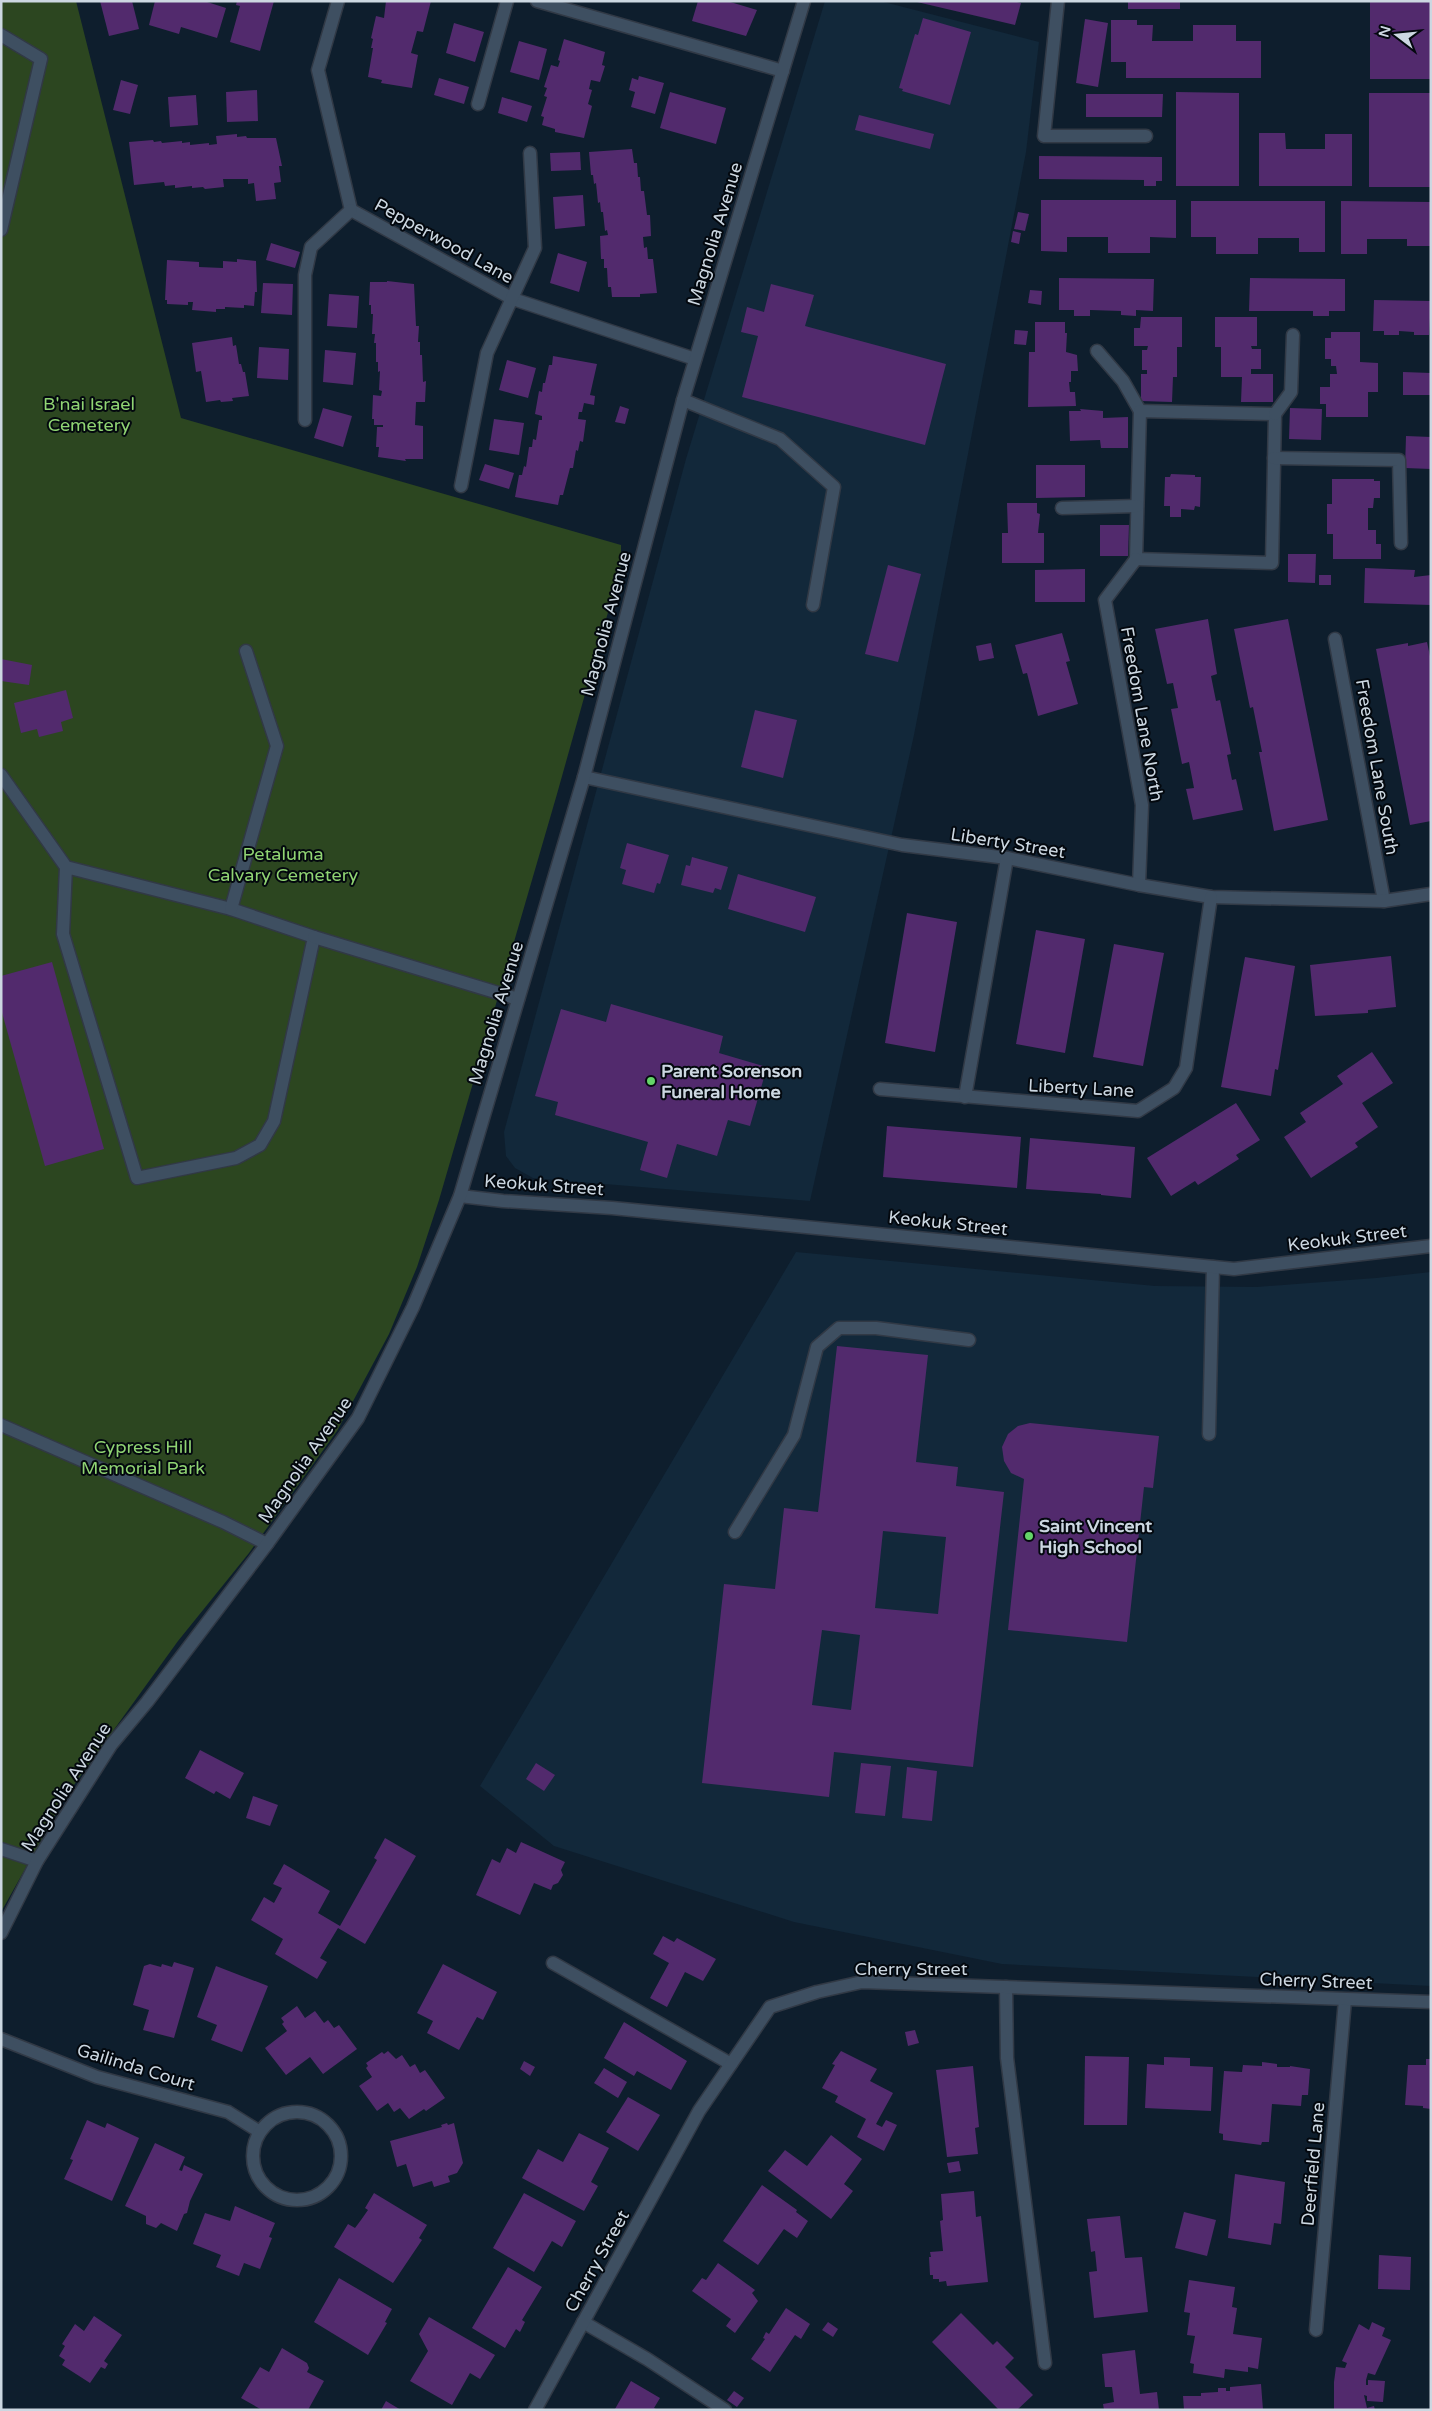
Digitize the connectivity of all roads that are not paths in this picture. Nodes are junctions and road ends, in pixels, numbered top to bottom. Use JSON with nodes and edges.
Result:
{"nodes":[{"id":1,"x":338,"y":1,"type":"edge"},
{"id":2,"x":507,"y":1,"type":"edge"},
{"id":3,"x":537,"y":1,"type":"edge"},
{"id":4,"x":804,"y":1,"type":"edge"},
{"id":5,"x":1058,"y":1,"type":"edge"},
{"id":6,"x":1,"y":35,"type":"edge"},
{"id":7,"x":783,"y":71,"type":"junction"},
{"id":8,"x":478,"y":104,"type":"dead end"},
{"id":9,"x":1146,"y":136,"type":"dead end"},
{"id":10,"x":530,"y":154,"type":"dead end"},
{"id":11,"x":351,"y":210,"type":"junction"},
{"id":12,"x":1,"y":230,"type":"edge"},
{"id":13,"x":513,"y":299,"type":"junction"},
{"id":14,"x":1293,"y":335,"type":"dead end"},
{"id":15,"x":1097,"y":351,"type":"dead end"},
{"id":16,"x":695,"y":359,"type":"junction"},
{"id":17,"x":683,"y":400,"type":"junction"},
{"id":18,"x":1140,"y":411,"type":"junction"},
{"id":19,"x":1275,"y":414,"type":"junction"},
{"id":20,"x":306,"y":420,"type":"dead end"},
{"id":21,"x":1274,"y":458,"type":"junction"},
{"id":22,"x":461,"y":486,"type":"dead end"},
{"id":23,"x":1137,"y":506,"type":"junction"},
{"id":24,"x":1062,"y":508,"type":"dead end"},
{"id":25,"x":1401,"y":543,"type":"dead end"},
{"id":26,"x":1136,"y":560,"type":"junction"},
{"id":27,"x":813,"y":605,"type":"dead end"},
{"id":28,"x":1336,"y":639,"type":"dead end"},
{"id":29,"x":246,"y":651,"type":"dead end"},
{"id":30,"x":1,"y":775,"type":"edge"},
{"id":31,"x":584,"y":778,"type":"junction"},
{"id":32,"x":1008,"y":858,"type":"junction"},
{"id":33,"x":66,"y":867,"type":"junction"},
{"id":34,"x":1139,"y":885,"type":"junction"},
{"id":35,"x":1431,"y":894,"type":"edge"},
{"id":36,"x":1211,"y":897,"type":"junction"},
{"id":37,"x":1384,"y":901,"type":"junction"},
{"id":38,"x":231,"y":909,"type":"junction"},
{"id":39,"x":314,"y":937,"type":"junction"},
{"id":40,"x":518,"y":999,"type":"junction"},
{"id":41,"x":880,"y":1089,"type":"dead end"},
{"id":42,"x":965,"y":1097,"type":"junction"},
{"id":43,"x":460,"y":1196,"type":"junction"},
{"id":44,"x":1431,"y":1246,"type":"edge"},
{"id":45,"x":1213,"y":1267,"type":"junction"},
{"id":46,"x":969,"y":1340,"type":"dead end"},
{"id":47,"x":1,"y":1425,"type":"edge"},
{"id":48,"x":1209,"y":1434,"type":"dead end"},
{"id":49,"x":734,"y":1532,"type":"dead end"},
{"id":50,"x":267,"y":1544,"type":"junction"},
{"id":51,"x":1,"y":1849,"type":"edge"},
{"id":52,"x":37,"y":1861,"type":"junction"},
{"id":53,"x":1,"y":1933,"type":"edge"},
{"id":54,"x":553,"y":1963,"type":"dead end"},
{"id":55,"x":1006,"y":1987,"type":"junction"},
{"id":56,"x":1345,"y":2000,"type":"junction"},
{"id":57,"x":1431,"y":2002,"type":"edge"},
{"id":58,"x":1,"y":2039,"type":"edge"},
{"id":59,"x":731,"y":2064,"type":"junction"},
{"id":60,"x":260,"y":2132,"type":"junction"},
{"id":61,"x":583,"y":2322,"type":"junction"},
{"id":62,"x":1316,"y":2330,"type":"dead end"},
{"id":63,"x":1045,"y":2363,"type":"dead end"},
{"id":64,"x":535,"y":2410,"type":"edge"},
{"id":65,"x":726,"y":2410,"type":"edge"}],
"edges":[{"from":1,"to":11,"type":"street","name":"Pepperwood Lane"},
{"from":2,"to":8,"type":"street"},
{"from":3,"to":7,"type":"street"},
{"from":4,"to":7,"type":"street","name":"Magnolia Avenue"},
{"from":5,"to":9,"type":"street"},
{"from":6,"to":12,"type":"street"},
{"from":7,"to":16,"type":"street","name":"Magnolia Avenue"},
{"from":10,"to":13,"type":"street"},
{"from":11,"to":13,"type":"street","name":"Pepperwood Lane"},
{"from":11,"to":20,"type":"street"},
{"from":13,"to":16,"type":"street","name":"Pepperwood Lane"},
{"from":13,"to":22,"type":"street"},
{"from":14,"to":19,"type":"street"},
{"from":15,"to":18,"type":"street"},
{"from":16,"to":17,"type":"street","name":"Magnolia Avenue"},
{"from":17,"to":27,"type":"street"},
{"from":17,"to":31,"type":"street","name":"Magnolia Avenue"},
{"from":18,"to":19,"type":"street"},
{"from":18,"to":23,"type":"street"},
{"from":19,"to":21,"type":"street"},
{"from":21,"to":25,"type":"street"},
{"from":21,"to":26,"type":"street"},
{"from":23,"to":24,"type":"street"},
{"from":23,"to":26,"type":"street"},
{"from":26,"to":34,"type":"street","name":"Freedom Lane North"},
{"from":28,"to":37,"type":"street","name":"Freedom Lane South"},
{"from":29,"to":38,"type":"street"},
{"from":30,"to":33,"type":"street"},
{"from":31,"to":32,"type":"street","name":"Liberty Street"},
{"from":31,"to":40,"type":"street","name":"Magnolia Avenue"},
{"from":32,"to":34,"type":"street","name":"Liberty Street"},
{"from":32,"to":42,"type":"street"},
{"from":33,"to":38,"type":"street"},
{"from":33,"to":39,"type":"street"},
{"from":34,"to":36,"type":"street","name":"Liberty Street"},
{"from":35,"to":37,"type":"street","name":"Liberty Street"},
{"from":36,"to":37,"type":"street","name":"Liberty Street"},
{"from":36,"to":42,"type":"street","name":"Liberty Lane"},
{"from":38,"to":39,"type":"street"},
{"from":39,"to":40,"type":"street"},
{"from":40,"to":43,"type":"street","name":"Magnolia Avenue"},
{"from":41,"to":42,"type":"street","name":"Liberty Lane"},
{"from":43,"to":45,"type":"street","name":"Keokuk Street"},
{"from":43,"to":50,"type":"street","name":"Magnolia Avenue"},
{"from":44,"to":45,"type":"street","name":"Keokuk Street"},
{"from":45,"to":48,"type":"street"},
{"from":46,"to":49,"type":"street"},
{"from":47,"to":50,"type":"street"},
{"from":50,"to":52,"type":"street","name":"Magnolia Avenue"},
{"from":51,"to":52,"type":"street"},
{"from":52,"to":53,"type":"street","name":"Magnolia Avenue"},
{"from":54,"to":59,"type":"street"},
{"from":55,"to":56,"type":"street","name":"Cherry Street"},
{"from":55,"to":59,"type":"street","name":"Cherry Street"},
{"from":55,"to":63,"type":"street"},
{"from":56,"to":57,"type":"street","name":"Cherry Street"},
{"from":56,"to":62,"type":"street","name":"Deerfield Lane"},
{"from":58,"to":60,"type":"street","name":"Gailinda Court"},
{"from":59,"to":61,"type":"street","name":"Cherry Street"},
{"from":60,"to":60,"type":"street"},
{"from":61,"to":64,"type":"street","name":"Cherry Street"},
{"from":61,"to":65,"type":"street"}]}
